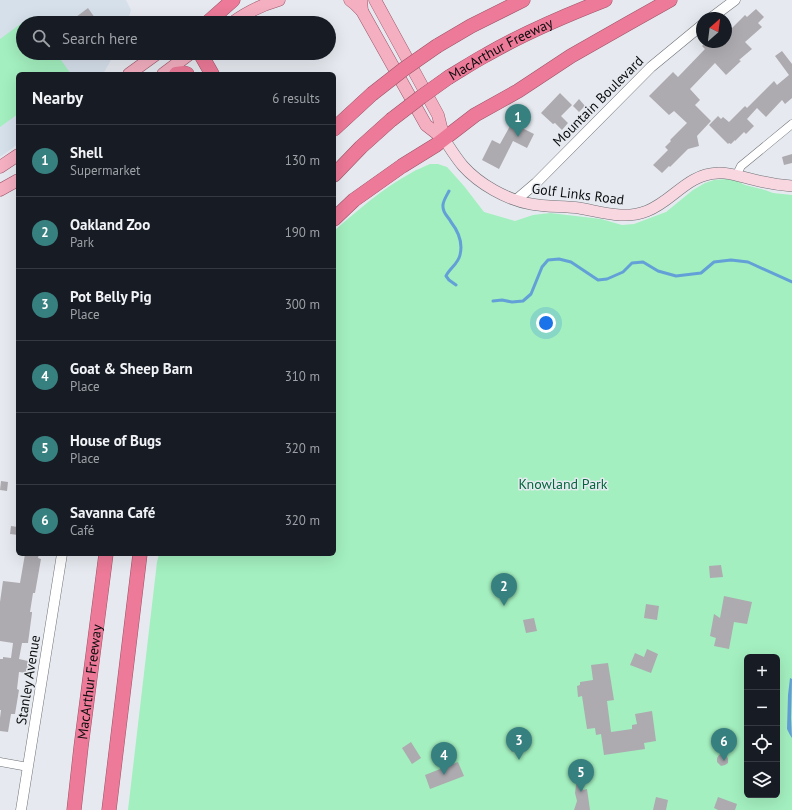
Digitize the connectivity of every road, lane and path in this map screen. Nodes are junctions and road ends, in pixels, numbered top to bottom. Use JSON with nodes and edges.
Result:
{"nodes":[{"id":1,"x":233,"y":0,"type":"edge"},
{"id":2,"x":279,"y":0,"type":"edge"},
{"id":3,"x":350,"y":0,"type":"edge"},
{"id":4,"x":374,"y":0,"type":"edge"},
{"id":5,"x":523,"y":0,"type":"edge"},
{"id":6,"x":605,"y":0,"type":"edge"},
{"id":7,"x":670,"y":0,"type":"edge"},
{"id":8,"x":736,"y":0,"type":"edge"},
{"id":9,"x":361,"y":6,"type":"edge"},
{"id":10,"x":719,"y":12,"type":"edge"},
{"id":11,"x":209,"y":16,"type":"edge"},
{"id":12,"x":215,"y":16,"type":"edge"},
{"id":13,"x":242,"y":16,"type":"edge"},
{"id":14,"x":696,"y":30,"type":"edge"},
{"id":15,"x":148,"y":60,"type":"edge"},
{"id":16,"x":182,"y":60,"type":"edge"},
{"id":17,"x":204,"y":60,"type":"edge"},
{"id":18,"x":132,"y":72,"type":"edge"},
{"id":19,"x":166,"y":72,"type":"edge"},
{"id":20,"x":211,"y":72,"type":"edge"},
{"id":21,"x":792,"y":124,"type":"edge"},
{"id":22,"x":336,"y":127,"type":"edge"},
{"id":23,"x":444,"y":139,"type":"junction"},
{"id":24,"x":16,"y":157,"type":"edge"},
{"id":25,"x":0,"y":168,"type":"edge"},
{"id":26,"x":336,"y":173,"type":"edge"},
{"id":27,"x":736,"y":176,"type":"junction"},
{"id":28,"x":16,"y":181,"type":"edge"},
{"id":29,"x":792,"y":186,"type":"edge"},
{"id":30,"x":0,"y":190,"type":"edge"},
{"id":31,"x":516,"y":200,"type":"junction"},
{"id":32,"x":336,"y":217,"type":"edge"},
{"id":33,"x":62,"y":556,"type":"edge"},
{"id":34,"x":106,"y":556,"type":"edge"},
{"id":35,"x":140,"y":556,"type":"edge"},
{"id":36,"x":81,"y":747,"type":"junction"},
{"id":37,"x":0,"y":762,"type":"edge"},
{"id":38,"x":28,"y":767,"type":"junction"},
{"id":39,"x":21,"y":810,"type":"edge"},
{"id":40,"x":67,"y":810,"type":"edge"},
{"id":41,"x":74,"y":810,"type":"edge"},
{"id":42,"x":109,"y":810,"type":"edge"}],
"edges":[{"from":1,"to":11,"type":"main road"},
{"from":1,"to":12,"type":"highway"},
{"from":2,"to":13,"type":"main road"},
{"from":3,"to":9,"type":"main road","name":"Golf Links Road"},
{"from":4,"to":23,"type":"main road","name":"Golf Links Road"},
{"from":5,"to":22,"type":"highway","bridge":true},
{"from":6,"to":26,"type":"highway","name":"MacArthur Freeway","bridge":true},
{"from":7,"to":23,"type":"highway"},
{"from":8,"to":10,"type":"street"},
{"from":9,"to":23,"type":"main road","name":"Golf Links Road"},
{"from":14,"to":31,"type":"street","name":"Mountain Boulevard"},
{"from":15,"to":18,"type":"main road"},
{"from":16,"to":19,"type":"main road"},
{"from":17,"to":20,"type":"highway"},
{"from":21,"to":27,"type":"street"},
{"from":23,"to":31,"type":"main road","name":"Golf Links Road"},
{"from":23,"to":32,"type":"highway"},
{"from":24,"to":25,"type":"main road"},
{"from":27,"to":29,"type":"main road","name":"Golf Links Road"},
{"from":27,"to":31,"type":"main road","name":"Golf Links Road"},
{"from":28,"to":30,"type":"main road"},
{"from":33,"to":38,"type":"street","name":"Stanley Avenue"},
{"from":34,"to":36,"type":"highway","name":"MacArthur Freeway"},
{"from":35,"to":42,"type":"highway"},
{"from":36,"to":40,"type":"highway"},
{"from":36,"to":41,"type":"highway","name":"MacArthur Freeway"},
{"from":37,"to":38,"type":"street"},
{"from":38,"to":39,"type":"street","name":"Stanley Avenue"}]}
